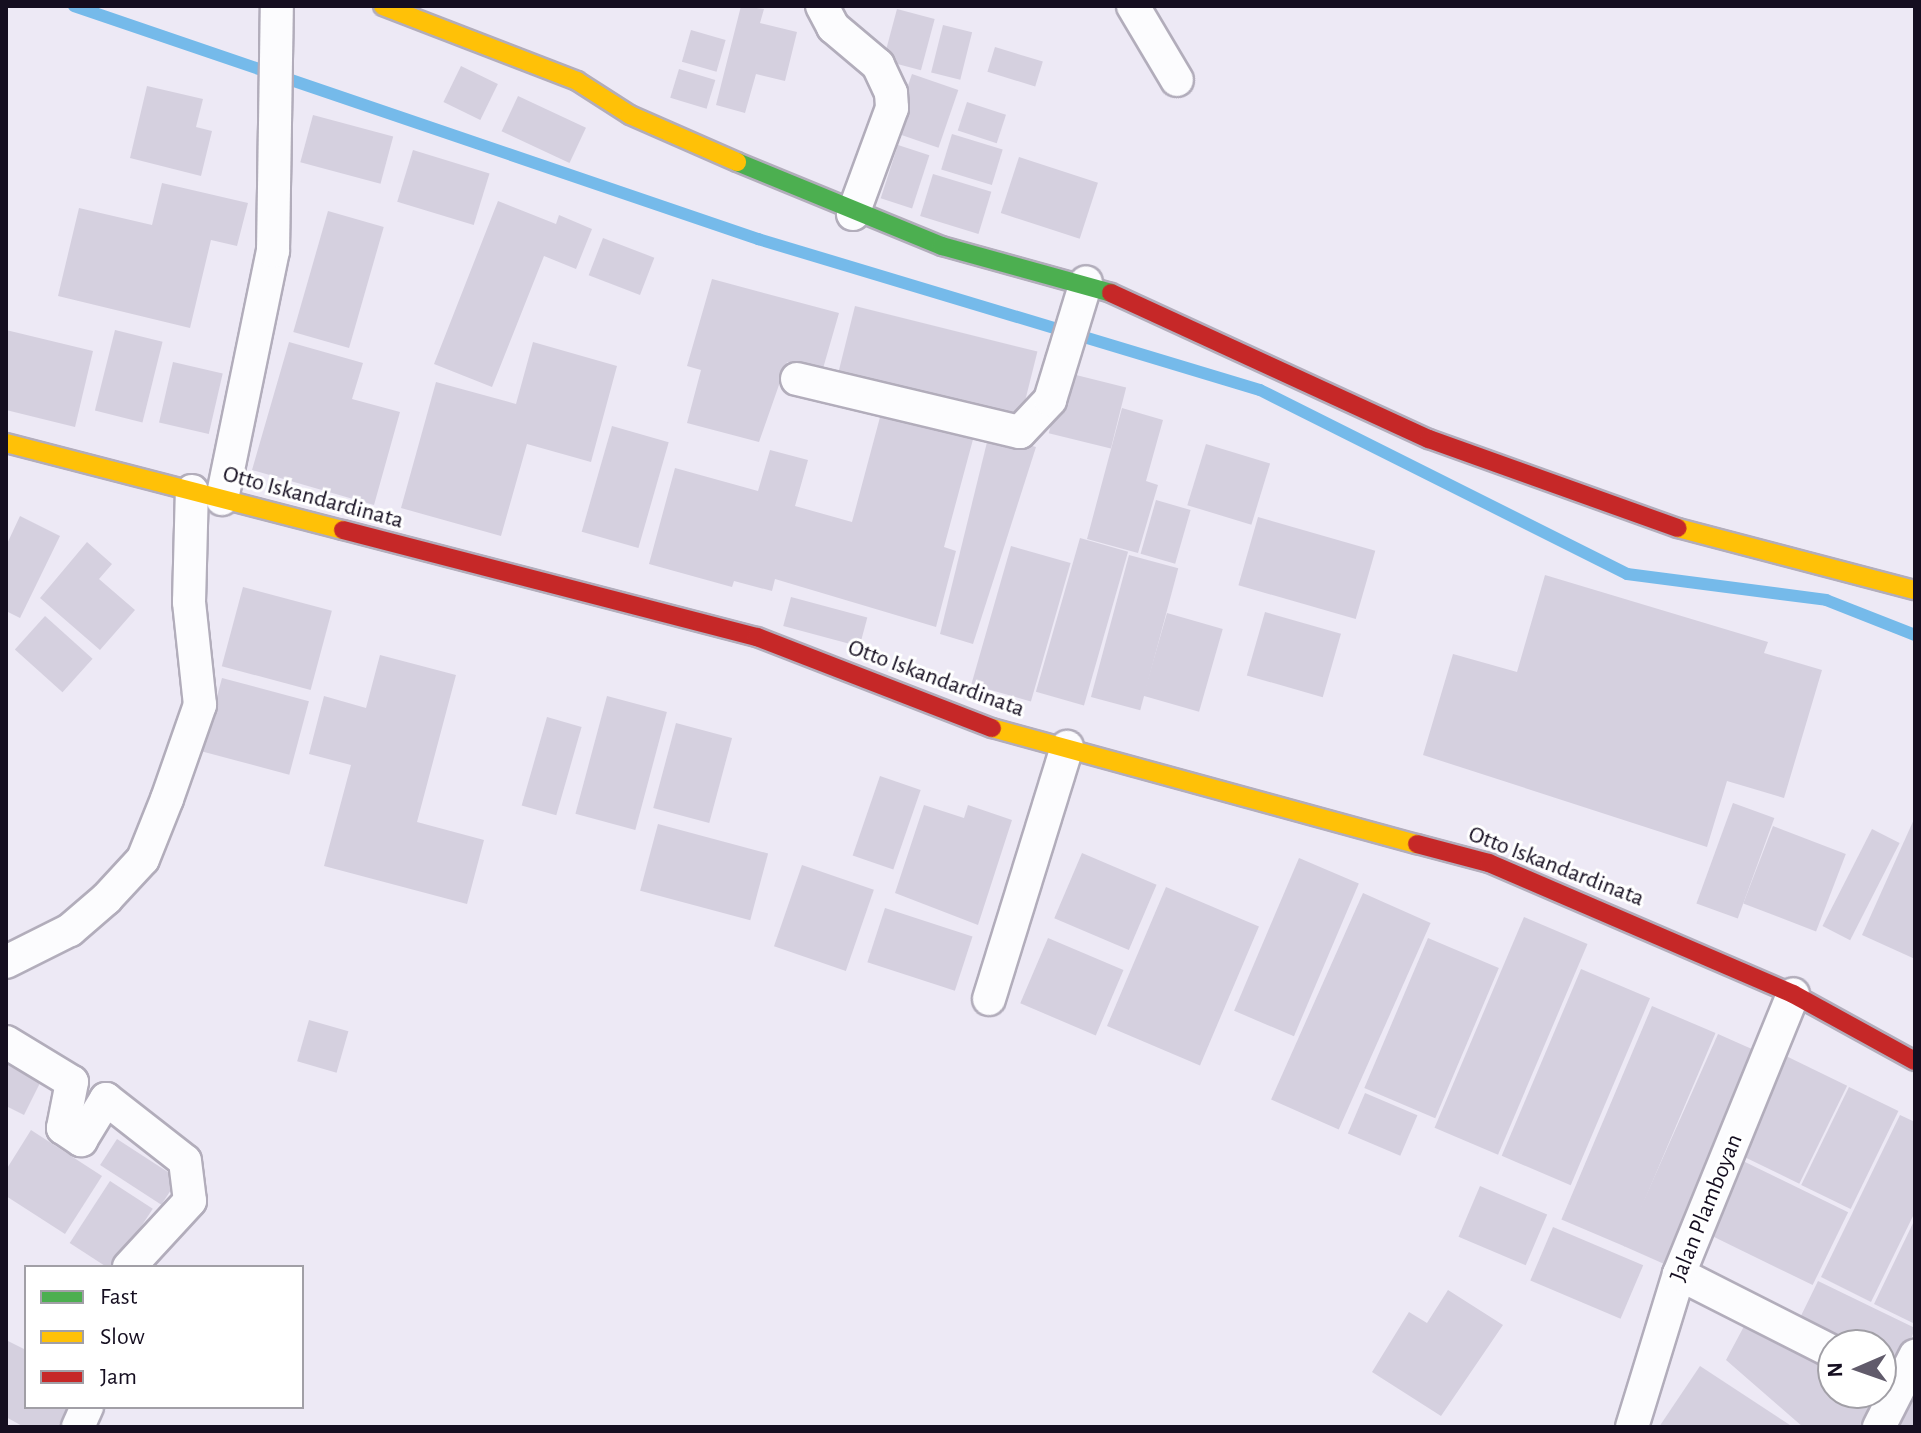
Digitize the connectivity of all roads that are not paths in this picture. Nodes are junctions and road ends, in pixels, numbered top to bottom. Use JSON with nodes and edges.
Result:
{"nodes":[{"id":1,"x":277,"y":6,"type":"edge"},
{"id":2,"x":383,"y":6,"type":"edge"},
{"id":3,"x":822,"y":6,"type":"edge"},
{"id":4,"x":1133,"y":6,"type":"edge"},
{"id":5,"x":1177,"y":80,"type":"dead end"},
{"id":6,"x":853,"y":214,"type":"junction"},
{"id":7,"x":1086,"y":282,"type":"junction"},
{"id":8,"x":797,"y":379,"type":"dead end"},
{"id":9,"x":6,"y":443,"type":"edge"},
{"id":10,"x":207,"y":495,"type":"junction"},
{"id":11,"x":1915,"y":590,"type":"edge"},
{"id":12,"x":1067,"y":747,"type":"junction"},
{"id":13,"x":6,"y":962,"type":"edge"},
{"id":14,"x":1793,"y":994,"type":"junction"},
{"id":15,"x":989,"y":999,"type":"dead end"},
{"id":16,"x":6,"y":1042,"type":"edge"},
{"id":17,"x":1915,"y":1061,"type":"edge"},
{"id":18,"x":131,"y":1265,"type":"edge"},
{"id":19,"x":1679,"y":1274,"type":"junction"},
{"id":20,"x":1817,"y":1344,"type":"edge"},
{"id":21,"x":1915,"y":1356,"type":"edge"},
{"id":22,"x":1899,"y":1386,"type":"edge"},
{"id":23,"x":1632,"y":1427,"type":"edge"},
{"id":24,"x":1879,"y":1427,"type":"edge"}],
"edges":[{"from":1,"to":10,"type":"street"},
{"from":2,"to":6,"type":"main road"},
{"from":3,"to":6,"type":"street"},
{"from":4,"to":5,"type":"street"},
{"from":6,"to":7,"type":"main road"},
{"from":7,"to":8,"type":"street"},
{"from":7,"to":11,"type":"main road"},
{"from":9,"to":10,"type":"main road","name":"Otto Iskandardinata"},
{"from":10,"to":12,"type":"main road","name":"Otto Iskandardinata"},
{"from":10,"to":13,"type":"street"},
{"from":12,"to":14,"type":"main road","name":"Otto Iskandardinata"},
{"from":12,"to":15,"type":"street"},
{"from":14,"to":17,"type":"main road","name":"Otto Iskandardinata"},
{"from":14,"to":19,"type":"street","name":"Jalan Plamboyan"},
{"from":16,"to":18,"type":"street"},
{"from":19,"to":20,"type":"street"},
{"from":19,"to":23,"type":"street","name":"Jalan Plamboyan"},
{"from":21,"to":22,"type":"street"},
{"from":22,"to":24,"type":"street"}]}
